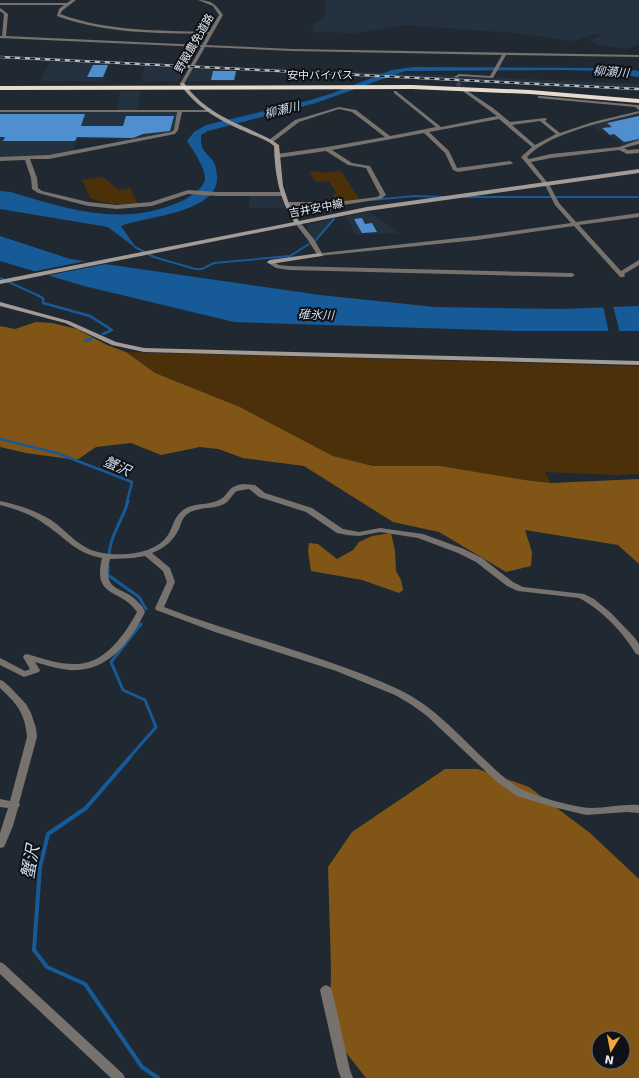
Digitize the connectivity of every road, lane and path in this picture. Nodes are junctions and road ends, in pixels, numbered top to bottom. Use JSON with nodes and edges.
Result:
{"nodes":[{"id":1,"x":74,"y":0,"type":"edge"},
{"id":2,"x":200,"y":0,"type":"edge"},
{"id":3,"x":0,"y":4,"type":"edge"},
{"id":4,"x":68,"y":4,"type":"junction"},
{"id":5,"x":0,"y":8,"type":"edge"},
{"id":6,"x":211,"y":33,"type":"junction"},
{"id":7,"x":2,"y":37,"type":"edge"},
{"id":8,"x":203,"y":46,"type":"junction"},
{"id":9,"x":505,"y":53,"type":"junction"},
{"id":10,"x":639,"y":56,"type":"edge"},
{"id":11,"x":456,"y":80,"type":"dead end"},
{"id":12,"x":0,"y":85,"type":"edge"},
{"id":13,"x":183,"y":85,"type":"junction"},
{"id":14,"x":0,"y":88,"type":"edge"},
{"id":15,"x":466,"y":91,"type":"tunnel mouth"},
{"id":16,"x":396,"y":92,"type":"dead end"},
{"id":17,"x":540,"y":97,"type":"dead end"},
{"id":18,"x":639,"y":97,"type":"edge"},
{"id":19,"x":639,"y":102,"type":"edge"},
{"id":20,"x":639,"y":110,"type":"edge"},
{"id":21,"x":0,"y":111,"type":"edge"},
{"id":22,"x":180,"y":111,"type":"junction"},
{"id":23,"x":210,"y":111,"type":"junction"},
{"id":24,"x":501,"y":117,"type":"junction"},
{"id":25,"x":508,"y":124,"type":"junction"},
{"id":26,"x":440,"y":128,"type":"junction"},
{"id":27,"x":425,"y":131,"type":"junction"},
{"id":28,"x":560,"y":135,"type":"junction"},
{"id":29,"x":390,"y":138,"type":"junction"},
{"id":30,"x":271,"y":141,"type":"junction"},
{"id":31,"x":639,"y":142,"type":"edge"},
{"id":32,"x":536,"y":147,"type":"junction"},
{"id":33,"x":620,"y":148,"type":"junction"},
{"id":34,"x":327,"y":149,"type":"junction"},
{"id":35,"x":639,"y":151,"type":"edge"},
{"id":36,"x":277,"y":156,"type":"junction"},
{"id":37,"x":0,"y":159,"type":"edge"},
{"id":38,"x":27,"y":159,"type":"junction"},
{"id":39,"x":528,"y":161,"type":"junction"},
{"id":40,"x":510,"y":163,"type":"dead end"},
{"id":41,"x":639,"y":171,"type":"edge"},
{"id":42,"x":546,"y":184,"type":"junction"},
{"id":43,"x":282,"y":194,"type":"junction"},
{"id":44,"x":288,"y":204,"type":"junction"},
{"id":45,"x":639,"y":215,"type":"edge"},
{"id":46,"x":297,"y":222,"type":"junction"},
{"id":47,"x":576,"y":224,"type":"junction"},
{"id":48,"x":320,"y":255,"type":"junction"},
{"id":49,"x":639,"y":262,"type":"edge"},
{"id":50,"x":572,"y":275,"type":"dead end"},
{"id":51,"x":0,"y":282,"type":"edge"},
{"id":52,"x":0,"y":304,"type":"edge"},
{"id":53,"x":639,"y":364,"type":"edge"},
{"id":54,"x":0,"y":503,"type":"edge"},
{"id":55,"x":146,"y":552,"type":"junction"},
{"id":56,"x":107,"y":556,"type":"junction"},
{"id":57,"x":639,"y":652,"type":"edge"},
{"id":58,"x":0,"y":661,"type":"edge"},
{"id":59,"x":0,"y":683,"type":"edge"},
{"id":60,"x":0,"y":803,"type":"edge"},
{"id":61,"x":15,"y":805,"type":"junction"},
{"id":62,"x":639,"y":809,"type":"edge"},
{"id":63,"x":0,"y":844,"type":"edge"},
{"id":64,"x":0,"y":967,"type":"edge"},
{"id":65,"x":326,"y":990,"type":"dead end"},
{"id":66,"x":119,"y":1078,"type":"edge"},
{"id":67,"x":347,"y":1078,"type":"edge"}],
"edges":[{"from":1,"to":4,"type":"street"},
{"from":2,"to":6,"type":"street","name":"野殿農免道路"},
{"from":3,"to":4,"type":"street"},
{"from":4,"to":6,"type":"street"},
{"from":5,"to":7,"type":"street"},
{"from":6,"to":8,"type":"street","name":"野殿農免道路"},
{"from":7,"to":8,"type":"street"},
{"from":8,"to":9,"type":"street"},
{"from":8,"to":13,"type":"street","name":"野殿農免道路"},
{"from":9,"to":10,"type":"street"},
{"from":9,"to":11,"type":"street"},
{"from":12,"to":13,"type":"highway","name":"安中バイパス"},
{"from":13,"to":14,"type":"highway","name":"安中バイパス"},
{"from":13,"to":18,"type":"highway","name":"安中バイパス"},
{"from":13,"to":19,"type":"highway","name":"安中バイパス"},
{"from":13,"to":23,"type":"street"},
{"from":15,"to":24,"type":"street"},
{"from":16,"to":26,"type":"street"},
{"from":17,"to":20,"type":"street"},
{"from":20,"to":28,"type":"street"},
{"from":21,"to":22,"type":"street"},
{"from":22,"to":23,"type":"street"},
{"from":22,"to":38,"type":"street"},
{"from":23,"to":30,"type":"street"},
{"from":24,"to":25,"type":"street"},
{"from":24,"to":26,"type":"street"},
{"from":25,"to":28,"type":"street"},
{"from":25,"to":32,"type":"street"},
{"from":26,"to":27,"type":"street"},
{"from":27,"to":29,"type":"street"},
{"from":27,"to":40,"type":"street"},
{"from":28,"to":32,"type":"street"},
{"from":29,"to":30,"type":"street"},
{"from":29,"to":34,"type":"street"},
{"from":30,"to":36,"type":"street"},
{"from":31,"to":33,"type":"street"},
{"from":32,"to":39,"type":"street"},
{"from":33,"to":35,"type":"street"},
{"from":33,"to":39,"type":"street"},
{"from":34,"to":36,"type":"street"},
{"from":34,"to":44,"type":"street"},
{"from":36,"to":43,"type":"street"},
{"from":37,"to":38,"type":"street"},
{"from":38,"to":43,"type":"street"},
{"from":39,"to":42,"type":"street"},
{"from":41,"to":42,"type":"street","name":"吉井安中線"},
{"from":42,"to":46,"type":"street","name":"吉井安中線"},
{"from":42,"to":47,"type":"street"},
{"from":43,"to":44,"type":"street"},
{"from":44,"to":46,"type":"street"},
{"from":45,"to":47,"type":"street"},
{"from":46,"to":48,"type":"street"},
{"from":46,"to":51,"type":"street","name":"吉井安中線"},
{"from":47,"to":48,"type":"street"},
{"from":47,"to":49,"type":"street"},
{"from":48,"to":50,"type":"street"},
{"from":52,"to":53,"type":"street"},
{"from":54,"to":56,"type":"street"},
{"from":55,"to":56,"type":"street"},
{"from":55,"to":57,"type":"street"},
{"from":55,"to":62,"type":"street"},
{"from":56,"to":58,"type":"street"},
{"from":59,"to":61,"type":"street"},
{"from":60,"to":61,"type":"street"},
{"from":61,"to":63,"type":"street"},
{"from":64,"to":66,"type":"street"},
{"from":65,"to":67,"type":"street"}]}
